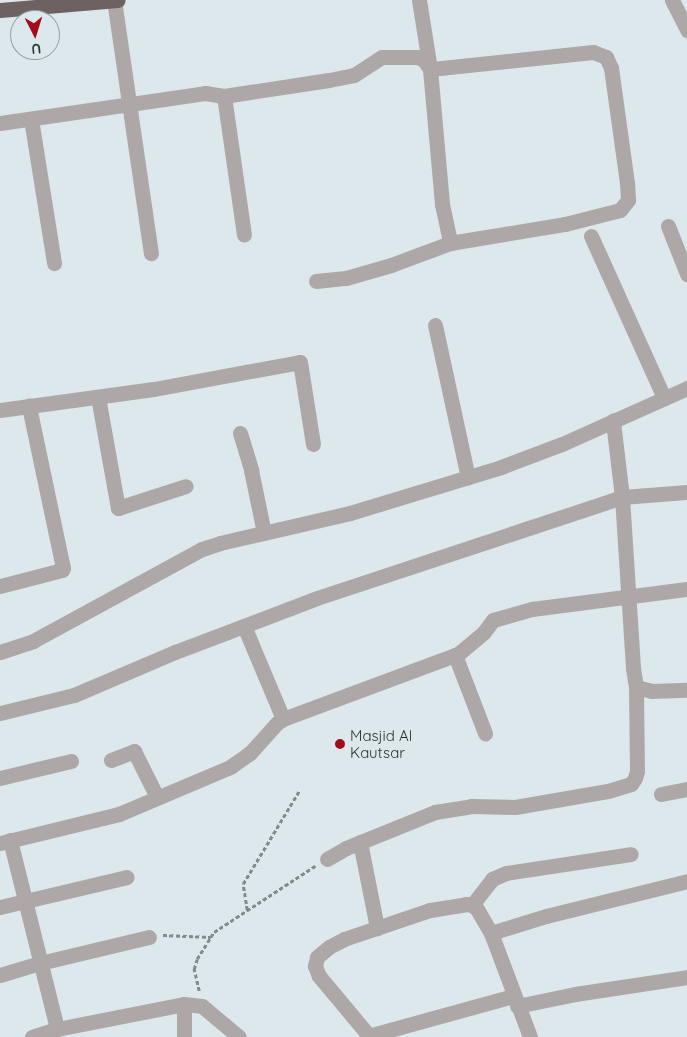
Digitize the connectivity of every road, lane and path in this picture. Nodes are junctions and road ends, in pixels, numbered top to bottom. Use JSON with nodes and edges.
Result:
{"nodes":[{"id":1,"x":114,"y":0,"type":"edge"},
{"id":2,"x":118,"y":0,"type":"edge"},
{"id":3,"x":419,"y":0,"type":"edge"},
{"id":4,"x":672,"y":0,"type":"edge"},
{"id":5,"x":16,"y":4,"type":"edge"},
{"id":6,"x":0,"y":10,"type":"edge"},
{"id":7,"x":687,"y":30,"type":"edge"},
{"id":8,"x":430,"y":69,"type":"junction"},
{"id":9,"x":224,"y":96,"type":"junction"},
{"id":10,"x":129,"y":104,"type":"junction"},
{"id":11,"x":31,"y":119,"type":"junction"},
{"id":12,"x":0,"y":122,"type":"edge"},
{"id":13,"x":668,"y":226,"type":"dead end"},
{"id":14,"x":244,"y":235,"type":"dead end"},
{"id":15,"x":591,"y":236,"type":"dead end"},
{"id":16,"x":450,"y":243,"type":"junction"},
{"id":17,"x":151,"y":253,"type":"dead end"},
{"id":18,"x":54,"y":263,"type":"dead end"},
{"id":19,"x":687,"y":274,"type":"edge"},
{"id":20,"x":316,"y":281,"type":"dead end"},
{"id":21,"x":435,"y":325,"type":"dead end"},
{"id":22,"x":687,"y":388,"type":"edge"},
{"id":23,"x":98,"y":397,"type":"junction"},
{"id":24,"x":664,"y":398,"type":"junction"},
{"id":25,"x":29,"y":406,"type":"junction"},
{"id":26,"x":0,"y":410,"type":"edge"},
{"id":27,"x":613,"y":421,"type":"junction"},
{"id":28,"x":240,"y":433,"type":"dead end"},
{"id":29,"x":313,"y":444,"type":"dead end"},
{"id":30,"x":468,"y":477,"type":"junction"},
{"id":31,"x":186,"y":486,"type":"dead end"},
{"id":32,"x":687,"y":492,"type":"edge"},
{"id":33,"x":622,"y":497,"type":"junction"},
{"id":34,"x":264,"y":533,"type":"junction"},
{"id":35,"x":1,"y":581,"type":"edge"},
{"id":36,"x":687,"y":589,"type":"edge"},
{"id":37,"x":629,"y":597,"type":"junction"},
{"id":38,"x":244,"y":626,"type":"junction"},
{"id":39,"x":0,"y":652,"type":"edge"},
{"id":40,"x":455,"y":655,"type":"junction"},
{"id":41,"x":636,"y":687,"type":"junction"},
{"id":42,"x":687,"y":690,"type":"edge"},
{"id":43,"x":0,"y":713,"type":"edge"},
{"id":44,"x":284,"y":720,"type":"junction"},
{"id":45,"x":485,"y":733,"type":"dead end"},
{"id":46,"x":112,"y":760,"type":"dead end"},
{"id":47,"x":71,"y":761,"type":"dead end"},
{"id":48,"x":0,"y":778,"type":"edge"},
{"id":49,"x":687,"y":789,"type":"edge"},
{"id":50,"x":299,"y":791,"type":"dead end"},
{"id":51,"x":661,"y":794,"type":"dead end"},
{"id":52,"x":157,"y":797,"type":"junction"},
{"id":53,"x":5,"y":842,"type":"edge"},
{"id":54,"x":360,"y":842,"type":"junction"},
{"id":55,"x":631,"y":854,"type":"dead end"},
{"id":56,"x":327,"y":859,"type":"joint"},
{"id":57,"x":127,"y":877,"type":"dead end"},
{"id":58,"x":687,"y":881,"type":"edge"},
{"id":59,"x":24,"y":900,"type":"junction"},
{"id":60,"x":472,"y":905,"type":"junction"},
{"id":61,"x":0,"y":908,"type":"edge"},
{"id":62,"x":247,"y":910,"type":"junction"},
{"id":63,"x":377,"y":928,"type":"junction"},
{"id":64,"x":491,"y":933,"type":"junction"},
{"id":65,"x":148,"y":937,"type":"joint"},
{"id":66,"x":211,"y":937,"type":"junction"},
{"id":67,"x":40,"y":963,"type":"junction"},
{"id":68,"x":0,"y":975,"type":"edge"},
{"id":69,"x":687,"y":977,"type":"edge"},
{"id":70,"x":515,"y":1001,"type":"junction"},
{"id":71,"x":184,"y":1004,"type":"junction"},
{"id":72,"x":202,"y":1006,"type":"junction"},
{"id":73,"x":57,"y":1030,"type":"junction"},
{"id":74,"x":369,"y":1036,"type":"edge"},
{"id":75,"x":32,"y":1037,"type":"edge"},
{"id":76,"x":184,"y":1037,"type":"edge"},
{"id":77,"x":239,"y":1037,"type":"edge"},
{"id":78,"x":530,"y":1037,"type":"edge"}],
"edges":[{"from":1,"to":2,"type":"highway"},
{"from":1,"to":5,"type":"highway"},
{"from":1,"to":10,"type":"street"},
{"from":3,"to":8,"type":"street"},
{"from":4,"to":7,"type":"street"},
{"from":5,"to":6,"type":"highway"},
{"from":8,"to":9,"type":"street"},
{"from":8,"to":16,"type":"street"},
{"from":8,"to":16,"type":"street"},
{"from":9,"to":10,"type":"street"},
{"from":9,"to":14,"type":"street"},
{"from":10,"to":11,"type":"street"},
{"from":10,"to":17,"type":"street"},
{"from":11,"to":12,"type":"street"},
{"from":11,"to":18,"type":"street"},
{"from":13,"to":19,"type":"street"},
{"from":15,"to":24,"type":"street"},
{"from":16,"to":20,"type":"street"},
{"from":21,"to":30,"type":"street"},
{"from":22,"to":24,"type":"street"},
{"from":23,"to":25,"type":"street"},
{"from":23,"to":29,"type":"street"},
{"from":23,"to":31,"type":"street"},
{"from":24,"to":27,"type":"street"},
{"from":25,"to":26,"type":"street"},
{"from":25,"to":35,"type":"street"},
{"from":27,"to":30,"type":"street"},
{"from":27,"to":33,"type":"street"},
{"from":28,"to":34,"type":"street"},
{"from":30,"to":34,"type":"street"},
{"from":32,"to":33,"type":"street"},
{"from":33,"to":37,"type":"street"},
{"from":33,"to":38,"type":"street"},
{"from":34,"to":39,"type":"street"},
{"from":36,"to":37,"type":"street"},
{"from":37,"to":40,"type":"street"},
{"from":37,"to":41,"type":"street"},
{"from":38,"to":43,"type":"street"},
{"from":38,"to":44,"type":"street"},
{"from":40,"to":44,"type":"street"},
{"from":40,"to":45,"type":"street"},
{"from":41,"to":42,"type":"street"},
{"from":41,"to":54,"type":"street"},
{"from":44,"to":52,"type":"street"},
{"from":46,"to":52,"type":"street"},
{"from":47,"to":48,"type":"street"},
{"from":49,"to":51,"type":"street"},
{"from":50,"to":62,"type":"path"},
{"from":52,"to":53,"type":"street"},
{"from":53,"to":59,"type":"street"},
{"from":54,"to":56,"type":"street"},
{"from":54,"to":63,"type":"street"},
{"from":55,"to":60,"type":"street"},
{"from":56,"to":62,"type":"path"},
{"from":57,"to":59,"type":"street"},
{"from":58,"to":64,"type":"street"},
{"from":59,"to":61,"type":"street"},
{"from":59,"to":67,"type":"street"},
{"from":60,"to":63,"type":"street"},
{"from":60,"to":64,"type":"street"},
{"from":62,"to":66,"type":"path"},
{"from":63,"to":74,"type":"street"},
{"from":64,"to":70,"type":"street"},
{"from":65,"to":66,"type":"path"},
{"from":65,"to":67,"type":"street"},
{"from":66,"to":72,"type":"path"},
{"from":67,"to":68,"type":"street"},
{"from":67,"to":73,"type":"street"},
{"from":69,"to":70,"type":"street"},
{"from":70,"to":74,"type":"street"},
{"from":70,"to":78,"type":"street"},
{"from":71,"to":72,"type":"street"},
{"from":71,"to":73,"type":"street"},
{"from":71,"to":76,"type":"street"},
{"from":72,"to":77,"type":"street"},
{"from":73,"to":75,"type":"street"}]}
